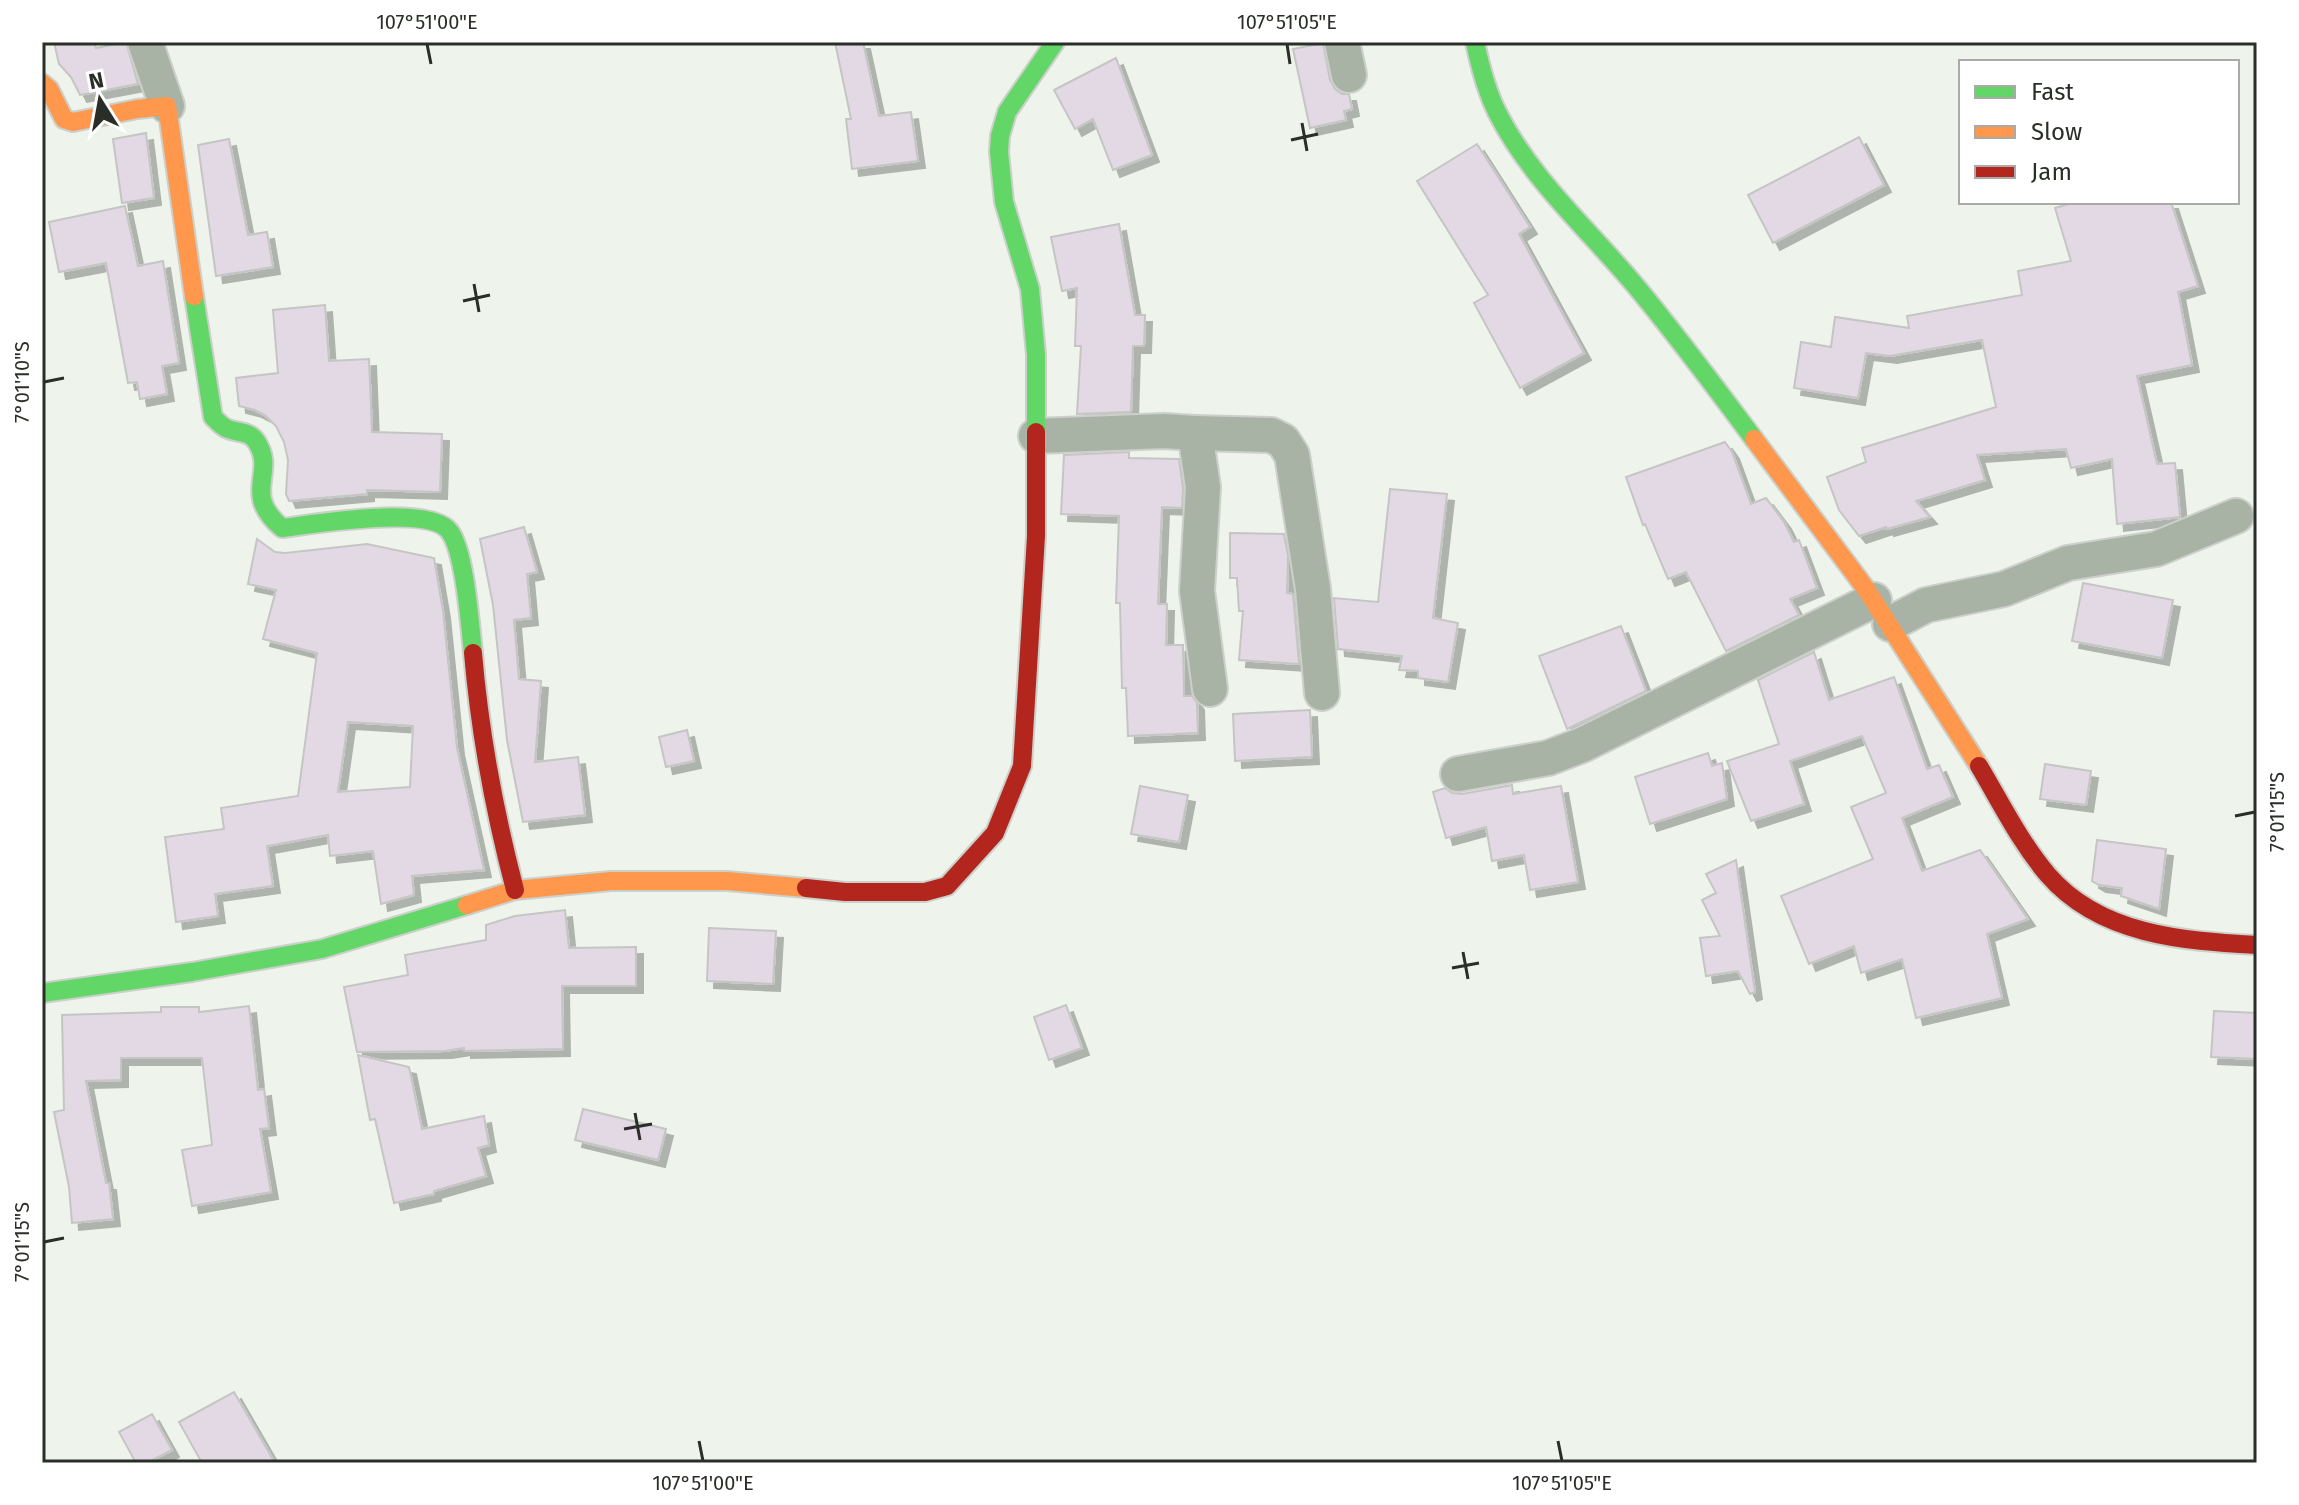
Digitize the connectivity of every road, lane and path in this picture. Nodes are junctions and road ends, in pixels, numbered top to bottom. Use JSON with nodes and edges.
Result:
{"nodes":[{"id":1,"x":145,"y":42,"type":"edge"},
{"id":2,"x":1055,"y":42,"type":"edge"},
{"id":3,"x":1342,"y":42,"type":"edge"},
{"id":4,"x":1475,"y":42,"type":"edge"},
{"id":5,"x":1349,"y":75,"type":"dead end"},
{"id":6,"x":42,"y":83,"type":"edge"},
{"id":7,"x":167,"y":106,"type":"junction"},
{"id":8,"x":1195,"y":433,"type":"junction"},
{"id":9,"x":1036,"y":436,"type":"junction"},
{"id":10,"x":2236,"y":516,"type":"dead end"},
{"id":11,"x":1882,"y":612,"type":"junction"},
{"id":12,"x":1210,"y":689,"type":"dead end"},
{"id":13,"x":1322,"y":693,"type":"dead end"},
{"id":14,"x":1458,"y":774,"type":"dead end"},
{"id":15,"x":515,"y":890,"type":"junction"},
{"id":16,"x":2257,"y":945,"type":"edge"},
{"id":17,"x":42,"y":993,"type":"edge"}],
"edges":[{"from":1,"to":7,"type":"street"},
{"from":2,"to":9,"type":"street"},
{"from":3,"to":5,"type":"street"},
{"from":4,"to":11,"type":"street"},
{"from":6,"to":7,"type":"street"},
{"from":7,"to":15,"type":"street"},
{"from":8,"to":9,"type":"street"},
{"from":8,"to":12,"type":"street"},
{"from":8,"to":13,"type":"street"},
{"from":9,"to":15,"type":"street"},
{"from":10,"to":11,"type":"street"},
{"from":11,"to":14,"type":"street"},
{"from":11,"to":16,"type":"street"},
{"from":15,"to":17,"type":"street"}]}
